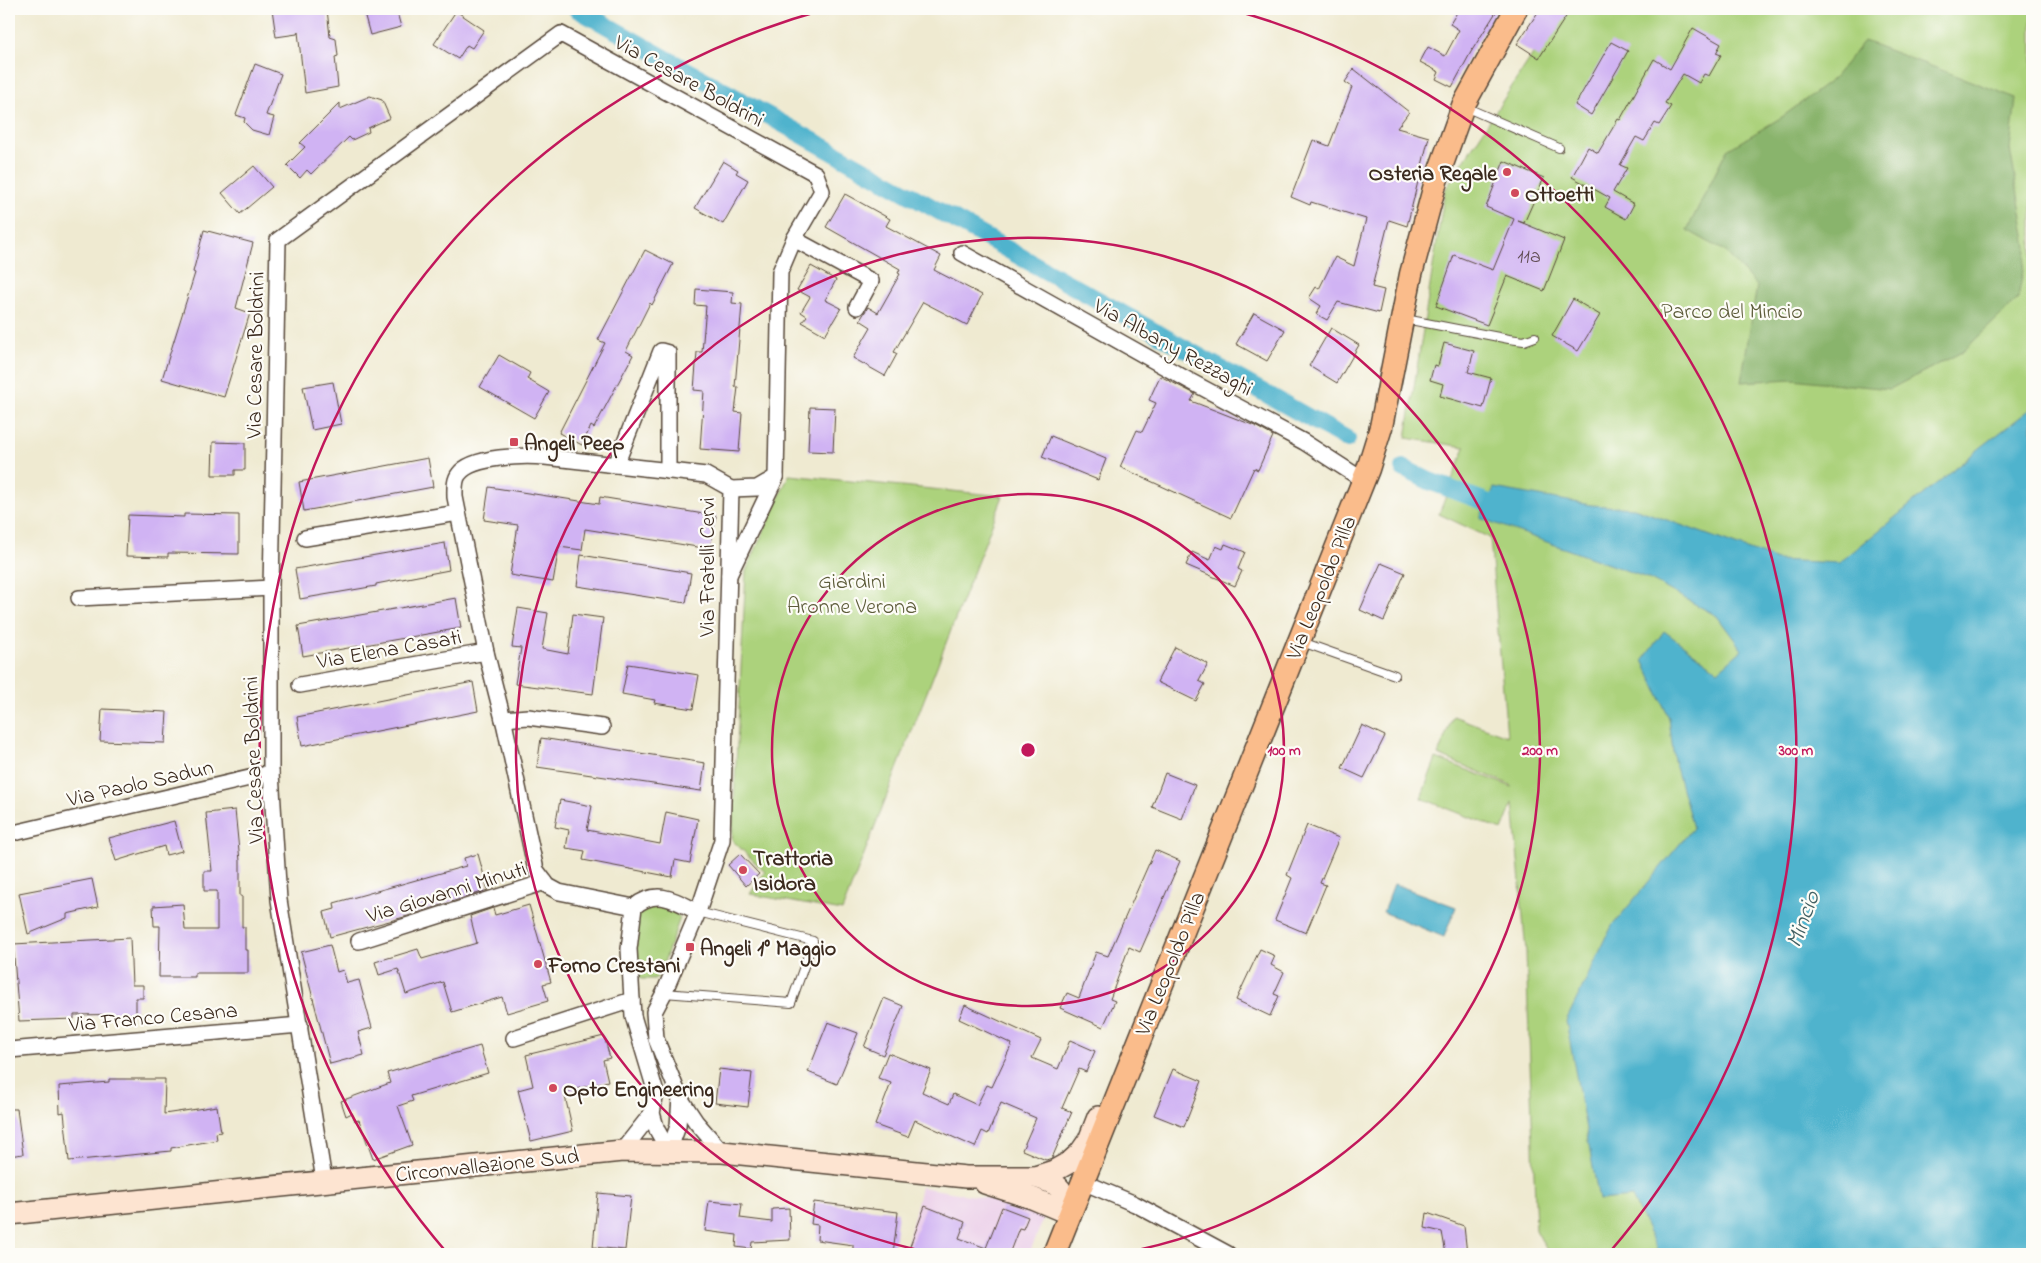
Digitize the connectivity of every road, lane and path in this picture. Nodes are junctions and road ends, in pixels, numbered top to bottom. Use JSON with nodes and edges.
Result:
{"nodes":[{"id":1,"x":1516,"y":9,"type":"edge"},
{"id":2,"x":1463,"y":106,"type":"junction"},
{"id":3,"x":1559,"y":148,"type":"dead end"},
{"id":4,"x":794,"y":239,"type":"junction"},
{"id":5,"x":962,"y":253,"type":"dead end"},
{"id":6,"x":857,"y":307,"type":"dead end"},
{"id":7,"x":1402,"y":319,"type":"junction"},
{"id":8,"x":1535,"y":337,"type":"dead end"},
{"id":9,"x":616,"y":465,"type":"junction"},
{"id":10,"x":668,"y":471,"type":"junction"},
{"id":11,"x":1365,"y":475,"type":"junction"},
{"id":12,"x":776,"y":477,"type":"junction"},
{"id":13,"x":731,"y":489,"type":"junction"},
{"id":14,"x":458,"y":513,"type":"junction"},
{"id":15,"x":305,"y":538,"type":"dead end"},
{"id":16,"x":729,"y":575,"type":"junction"},
{"id":17,"x":271,"y":588,"type":"junction"},
{"id":18,"x":79,"y":598,"type":"dead end"},
{"id":19,"x":1298,"y":641,"type":"junction"},
{"id":20,"x":486,"y":652,"type":"junction"},
{"id":21,"x":1395,"y":675,"type":"dead end"},
{"id":22,"x":300,"y":685,"type":"dead end"},
{"id":23,"x":503,"y":719,"type":"junction"},
{"id":24,"x":602,"y":727,"type":"dead end"},
{"id":25,"x":271,"y":773,"type":"junction"},
{"id":26,"x":18,"y":832,"type":"dead end"},
{"id":27,"x":545,"y":882,"type":"junction"},
{"id":28,"x":634,"y":907,"type":"junction"},
{"id":29,"x":698,"y":912,"type":"junction"},
{"id":30,"x":359,"y":941,"type":"dead end"},
{"id":31,"x":664,"y":993,"type":"junction"},
{"id":32,"x":632,"y":1000,"type":"junction"},
{"id":33,"x":300,"y":1025,"type":"junction"},
{"id":34,"x":1144,"y":1026,"type":"junction"},
{"id":35,"x":514,"y":1038,"type":"dead end"},
{"id":36,"x":9,"y":1050,"type":"edge"},
{"id":37,"x":680,"y":1098,"type":"junction"},
{"id":38,"x":652,"y":1113,"type":"junction"},
{"id":39,"x":669,"y":1150,"type":"junction"},
{"id":40,"x":622,"y":1151,"type":"junction"},
{"id":41,"x":722,"y":1152,"type":"junction"},
{"id":42,"x":966,"y":1176,"type":"junction"},
{"id":43,"x":1035,"y":1177,"type":"junction"},
{"id":44,"x":324,"y":1180,"type":"junction"},
{"id":45,"x":1083,"y":1182,"type":"junction"},
{"id":46,"x":9,"y":1214,"type":"edge"},
{"id":47,"x":1070,"y":1214,"type":"junction"},
{"id":48,"x":1054,"y":1254,"type":"edge"},
{"id":49,"x":1228,"y":1254,"type":"edge"}],
"edges":[{"from":1,"to":2,"type":"main road","name":"Via Leopoldo Pilla"},
{"from":2,"to":3,"type":"lane"},
{"from":2,"to":7,"type":"main road","name":"Via Leopoldo Pilla"},
{"from":4,"to":6,"type":"street"},
{"from":4,"to":12,"type":"street","name":"Via Cesare Boldrini"},
{"from":4,"to":17,"type":"street","name":"Via Cesare Boldrini"},
{"from":5,"to":11,"type":"street","name":"Via Albany Rezzaghi"},
{"from":7,"to":8,"type":"lane"},
{"from":7,"to":11,"type":"main road","name":"Via Leopoldo Pilla"},
{"from":9,"to":10,"type":"street","name":"Via Fratelli Cervi"},
{"from":9,"to":10,"type":"street"},
{"from":9,"to":14,"type":"street","name":"Via Fratelli Cervi"},
{"from":10,"to":13,"type":"street","name":"Via Fratelli Cervi"},
{"from":11,"to":19,"type":"main road","name":"Via Leopoldo Pilla"},
{"from":12,"to":13,"type":"street"},
{"from":12,"to":16,"type":"street"},
{"from":13,"to":16,"type":"street","name":"Via Fratelli Cervi"},
{"from":14,"to":15,"type":"street"},
{"from":14,"to":20,"type":"street"},
{"from":16,"to":29,"type":"street","name":"Via Fratelli Cervi"},
{"from":17,"to":18,"type":"street"},
{"from":17,"to":25,"type":"street","name":"Via Cesare Boldrini"},
{"from":19,"to":21,"type":"lane"},
{"from":19,"to":34,"type":"main road","name":"Via Leopoldo Pilla"},
{"from":20,"to":22,"type":"street","name":"Via Elena Casati"},
{"from":20,"to":23,"type":"street"},
{"from":23,"to":24,"type":"street"},
{"from":23,"to":27,"type":"street"},
{"from":25,"to":26,"type":"street","name":"Via Paolo Sadun"},
{"from":25,"to":33,"type":"street","name":"Via Cesare Boldrini"},
{"from":27,"to":28,"type":"street"},
{"from":27,"to":30,"type":"street","name":"Via Giovanni Minuti"},
{"from":28,"to":29,"type":"street"},
{"from":28,"to":32,"type":"street"},
{"from":29,"to":31,"type":"street","name":"Via Fratelli Cervi"},
{"from":29,"to":31,"type":"lane"},
{"from":31,"to":37,"type":"street","name":"Via Fratelli Cervi"},
{"from":32,"to":35,"type":"street"},
{"from":32,"to":38,"type":"street"},
{"from":33,"to":36,"type":"street","name":"Via Franco Cesana"},
{"from":33,"to":44,"type":"street","name":"Via Cesare Boldrini"},
{"from":34,"to":43,"type":"main road","name":"Circonvallazione Sud"},
{"from":34,"to":45,"type":"main road","name":"Via Leopoldo Pilla"},
{"from":37,"to":39,"type":"street"},
{"from":37,"to":41,"type":"street"},
{"from":38,"to":39,"type":"street"},
{"from":38,"to":40,"type":"street"},
{"from":39,"to":40,"type":"main road","name":"Circonvallazione Sud"},
{"from":39,"to":41,"type":"main road","name":"Circonvallazione Sud"},
{"from":40,"to":44,"type":"main road","name":"Circonvallazione Sud"},
{"from":41,"to":42,"type":"main road","name":"Circonvallazione Sud"},
{"from":42,"to":43,"type":"main road","name":"Circonvallazione Sud"},
{"from":42,"to":47,"type":"main road","name":"Circonvallazione Sud"},
{"from":43,"to":47,"type":"main road","name":"Circonvallazione Sud"},
{"from":44,"to":46,"type":"main road","name":"Circonvallazione Sud"},
{"from":45,"to":47,"type":"main road","name":"Via Leopoldo Pilla"},
{"from":45,"to":49,"type":"street"},
{"from":47,"to":48,"type":"main road","name":"Via Leopoldo Pilla"}]}
